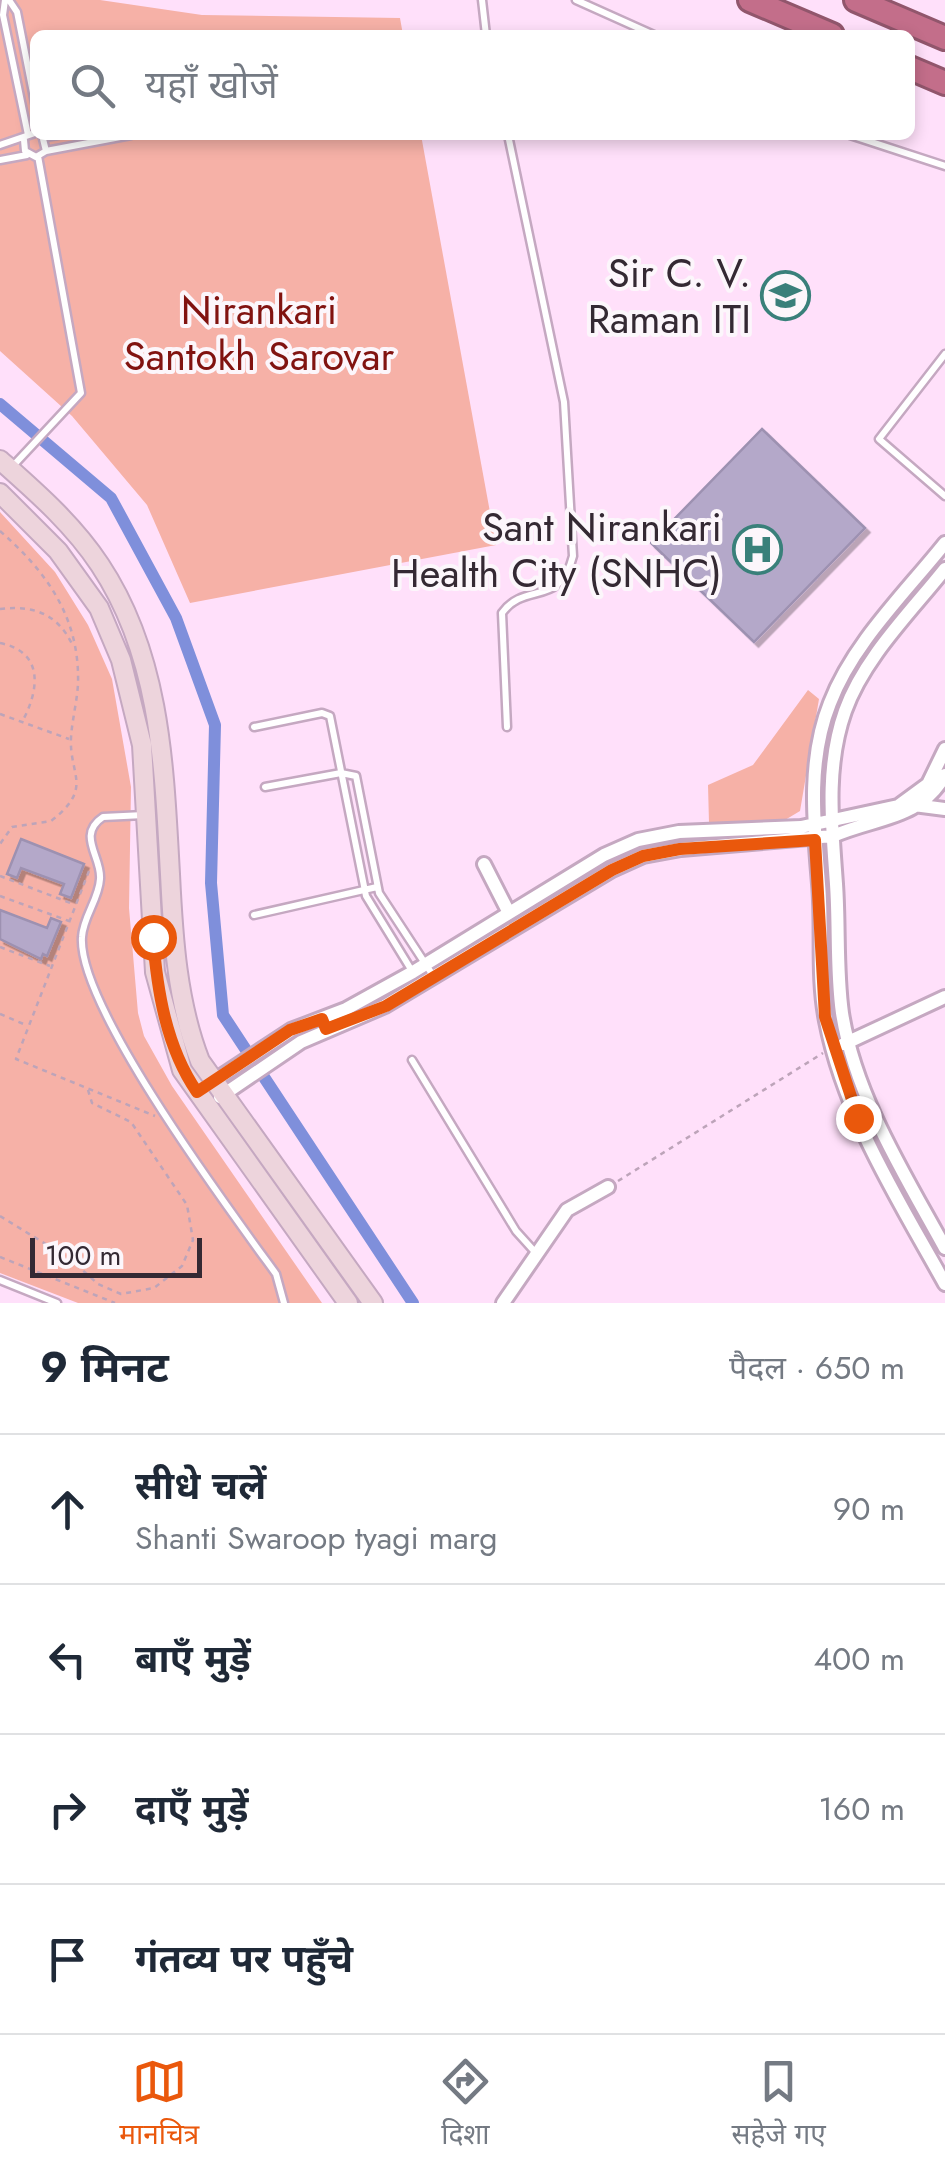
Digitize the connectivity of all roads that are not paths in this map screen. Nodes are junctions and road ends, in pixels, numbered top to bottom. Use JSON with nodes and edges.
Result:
{"nodes":[{"id":1,"x":7,"y":0,"type":"edge"},
{"id":2,"x":482,"y":0,"type":"edge"},
{"id":3,"x":576,"y":0,"type":"edge"},
{"id":4,"x":750,"y":0,"type":"edge"},
{"id":5,"x":856,"y":0,"type":"edge"},
{"id":6,"x":485,"y":30,"type":"edge"},
{"id":7,"x":643,"y":30,"type":"edge"},
{"id":8,"x":820,"y":30,"type":"edge"},
{"id":9,"x":945,"y":38,"type":"edge"},
{"id":10,"x":915,"y":70,"type":"edge"},
{"id":11,"x":30,"y":78,"type":"edge"},
{"id":12,"x":945,"y":84,"type":"edge"},
{"id":13,"x":29,"y":136,"type":"edge"},
{"id":14,"x":45,"y":140,"type":"edge"},
{"id":15,"x":104,"y":140,"type":"edge"},
{"id":16,"x":509,"y":140,"type":"edge"},
{"id":17,"x":865,"y":140,"type":"edge"},
{"id":18,"x":0,"y":144,"type":"edge"},
{"id":19,"x":46,"y":151,"type":"junction"},
{"id":20,"x":28,"y":154,"type":"junction"},
{"id":21,"x":38,"y":156,"type":"junction"},
{"id":22,"x":0,"y":160,"type":"edge"},
{"id":23,"x":945,"y":166,"type":"edge"},
{"id":24,"x":945,"y":354,"type":"edge"},
{"id":25,"x":5,"y":464,"type":"edge"},
{"id":26,"x":0,"y":493,"type":"edge"},
{"id":27,"x":945,"y":496,"type":"edge"},
{"id":28,"x":945,"y":543,"type":"edge"},
{"id":29,"x":945,"y":569,"type":"edge"},
{"id":30,"x":920,"y":574,"type":"junction"},
{"id":31,"x":932,"y":585,"type":"junction"},
{"id":32,"x":254,"y":727,"type":"dead end"},
{"id":33,"x":507,"y":727,"type":"dead end"},
{"id":34,"x":945,"y":748,"type":"edge"},
{"id":35,"x":341,"y":773,"type":"junction"},
{"id":36,"x":945,"y":775,"type":"edge"},
{"id":37,"x":265,"y":787,"type":"dead end"},
{"id":38,"x":914,"y":804,"type":"junction"},
{"id":39,"x":945,"y":809,"type":"edge"},
{"id":40,"x":147,"y":815,"type":"junction"},
{"id":41,"x":831,"y":818,"type":"junction"},
{"id":42,"x":814,"y":822,"type":"junction"},
{"id":43,"x":667,"y":834,"type":"junction"},
{"id":44,"x":833,"y":836,"type":"junction"},
{"id":45,"x":815,"y":840,"type":"junction"},
{"id":46,"x":669,"y":851,"type":"junction"},
{"id":47,"x":484,"y":864,"type":"dead end"},
{"id":48,"x":377,"y":887,"type":"junction"},
{"id":49,"x":364,"y":891,"type":"junction"},
{"id":50,"x":254,"y":915,"type":"dead end"},
{"id":51,"x":506,"y":916,"type":"junction"},
{"id":52,"x":511,"y":932,"type":"junction"},
{"id":53,"x":419,"y":968,"type":"junction"},
{"id":54,"x":434,"y":978,"type":"junction"},
{"id":55,"x":421,"y":986,"type":"junction"},
{"id":56,"x":945,"y":997,"type":"edge"},
{"id":57,"x":324,"y":1024,"type":"junction"},
{"id":58,"x":848,"y":1042,"type":"junction"},
{"id":59,"x":832,"y":1047,"type":"junction"},
{"id":60,"x":412,"y":1060,"type":"dead end"},
{"id":61,"x":210,"y":1094,"type":"junction"},
{"id":62,"x":608,"y":1186,"type":"road end"},
{"id":63,"x":916,"y":1196,"type":"junction"},
{"id":64,"x":901,"y":1204,"type":"junction"},
{"id":65,"x":945,"y":1248,"type":"edge"},
{"id":66,"x":537,"y":1254,"type":"junction"},
{"id":67,"x":0,"y":1280,"type":"edge"},
{"id":68,"x":945,"y":1284,"type":"edge"},
{"id":69,"x":57,"y":1303,"type":"edge"},
{"id":70,"x":284,"y":1303,"type":"edge"},
{"id":71,"x":348,"y":1303,"type":"edge"},
{"id":72,"x":373,"y":1303,"type":"edge"},
{"id":73,"x":503,"y":1303,"type":"edge"}],
"edges":[{"from":1,"to":11,"type":"lane"},
{"from":1,"to":13,"type":"lane"},
{"from":2,"to":6,"type":"lane"},
{"from":3,"to":7,"type":"lane"},
{"from":4,"to":8,"type":"highway"},
{"from":5,"to":9,"type":"highway"},
{"from":10,"to":12,"type":"highway"},
{"from":13,"to":18,"type":"lane"},
{"from":13,"to":20,"type":"lane"},
{"from":14,"to":19,"type":"lane"},
{"from":15,"to":19,"type":"lane"},
{"from":16,"to":33,"type":"lane"},
{"from":17,"to":23,"type":"lane"},
{"from":19,"to":21,"type":"lane"},
{"from":20,"to":21,"type":"lane"},
{"from":20,"to":22,"type":"lane"},
{"from":21,"to":25,"type":"lane"},
{"from":24,"to":27,"type":"lane"},
{"from":25,"to":61,"type":"main road"},
{"from":26,"to":40,"type":"main road"},
{"from":28,"to":30,"type":"street"},
{"from":29,"to":31,"type":"street"},
{"from":30,"to":31,"type":"street"},
{"from":30,"to":42,"type":"street"},
{"from":31,"to":41,"type":"street"},
{"from":32,"to":35,"type":"lane"},
{"from":34,"to":38,"type":"street"},
{"from":35,"to":37,"type":"lane"},
{"from":35,"to":48,"type":"lane"},
{"from":35,"to":49,"type":"lane"},
{"from":36,"to":38,"type":"street"},
{"from":38,"to":39,"type":"street"},
{"from":38,"to":41,"type":"street"},
{"from":38,"to":44,"type":"street"},
{"from":40,"to":61,"type":"main road"},
{"from":40,"to":70,"type":"lane"},
{"from":41,"to":42,"type":"street"},
{"from":41,"to":44,"type":"street"},
{"from":42,"to":43,"type":"street"},
{"from":42,"to":45,"type":"street"},
{"from":43,"to":46,"type":"street"},
{"from":43,"to":51,"type":"street"},
{"from":44,"to":45,"type":"street"},
{"from":44,"to":58,"type":"street"},
{"from":45,"to":46,"type":"street"},
{"from":45,"to":59,"type":"street"},
{"from":46,"to":52,"type":"street"},
{"from":47,"to":51,"type":"street"},
{"from":48,"to":49,"type":"lane"},
{"from":48,"to":53,"type":"lane"},
{"from":49,"to":50,"type":"lane"},
{"from":49,"to":53,"type":"lane"},
{"from":51,"to":52,"type":"street"},
{"from":51,"to":53,"type":"street"},
{"from":52,"to":54,"type":"street"},
{"from":53,"to":54,"type":"lane"},
{"from":53,"to":55,"type":"street"},
{"from":53,"to":57,"type":"street"},
{"from":54,"to":55,"type":"street"},
{"from":55,"to":57,"type":"street"},
{"from":56,"to":58,"type":"street"},
{"from":57,"to":61,"type":"street"},
{"from":57,"to":61,"type":"street"},
{"from":58,"to":59,"type":"street"},
{"from":58,"to":63,"type":"street"},
{"from":59,"to":64,"type":"street"},
{"from":60,"to":66,"type":"lane"},
{"from":61,"to":71,"type":"main road"},
{"from":61,"to":72,"type":"main road"},
{"from":62,"to":66,"type":"street"},
{"from":63,"to":64,"type":"street"},
{"from":63,"to":65,"type":"street"},
{"from":64,"to":68,"type":"street"},
{"from":66,"to":73,"type":"street"},
{"from":67,"to":69,"type":"lane"}]}
